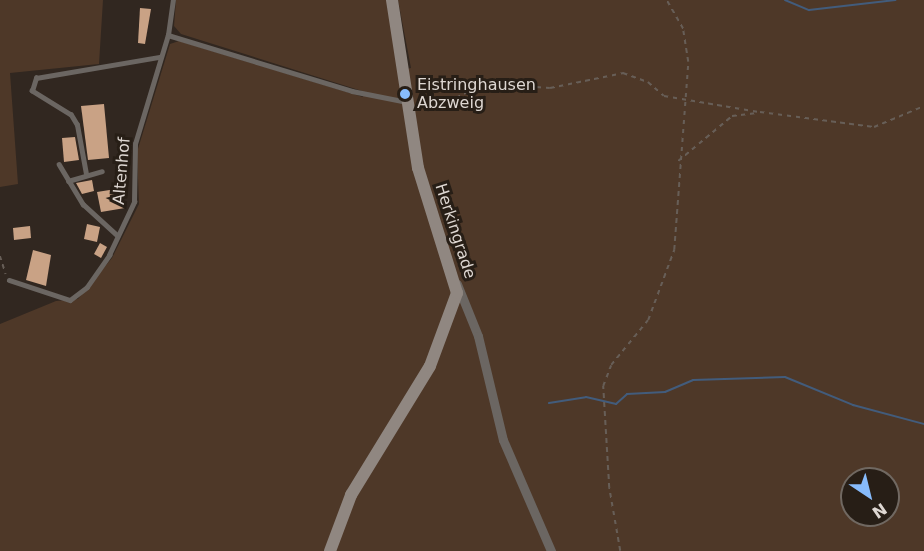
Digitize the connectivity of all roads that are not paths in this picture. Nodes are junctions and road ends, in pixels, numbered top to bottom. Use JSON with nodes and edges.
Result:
{"nodes":[{"id":1,"x":173,"y":0,"type":"edge"},
{"id":2,"x":392,"y":0,"type":"edge"},
{"id":3,"x":168,"y":35,"type":"junction"},
{"id":4,"x":159,"y":57,"type":"junction"},
{"id":5,"x":410,"y":101,"type":"junction"},
{"id":6,"x":59,"y":164,"type":"dead end"},
{"id":7,"x":102,"y":171,"type":"dead end"},
{"id":8,"x":86,"y":174,"type":"junction"},
{"id":9,"x":68,"y":181,"type":"junction"},
{"id":10,"x":118,"y":236,"type":"junction"},
{"id":11,"x":9,"y":280,"type":"road end"},
{"id":12,"x":457,"y":284,"type":"junction"},
{"id":13,"x":330,"y":551,"type":"edge"},
{"id":14,"x":551,"y":551,"type":"edge"}],
"edges":[{"from":1,"to":3,"type":"lane","name":"Altenhof"},
{"from":2,"to":5,"type":"main road","name":"Herkingrade"},
{"from":3,"to":4,"type":"lane","name":"Altenhof"},
{"from":3,"to":5,"type":"lane"},
{"from":4,"to":8,"type":"lane"},
{"from":4,"to":10,"type":"lane","name":"Altenhof"},
{"from":5,"to":12,"type":"main road","name":"Herkingrade"},
{"from":6,"to":9,"type":"lane"},
{"from":7,"to":8,"type":"lane"},
{"from":8,"to":9,"type":"lane"},
{"from":9,"to":10,"type":"lane"},
{"from":10,"to":11,"type":"lane","name":"Altenhof"},
{"from":12,"to":13,"type":"main road","name":"Herkingrade"},
{"from":12,"to":14,"type":"street"}]}
